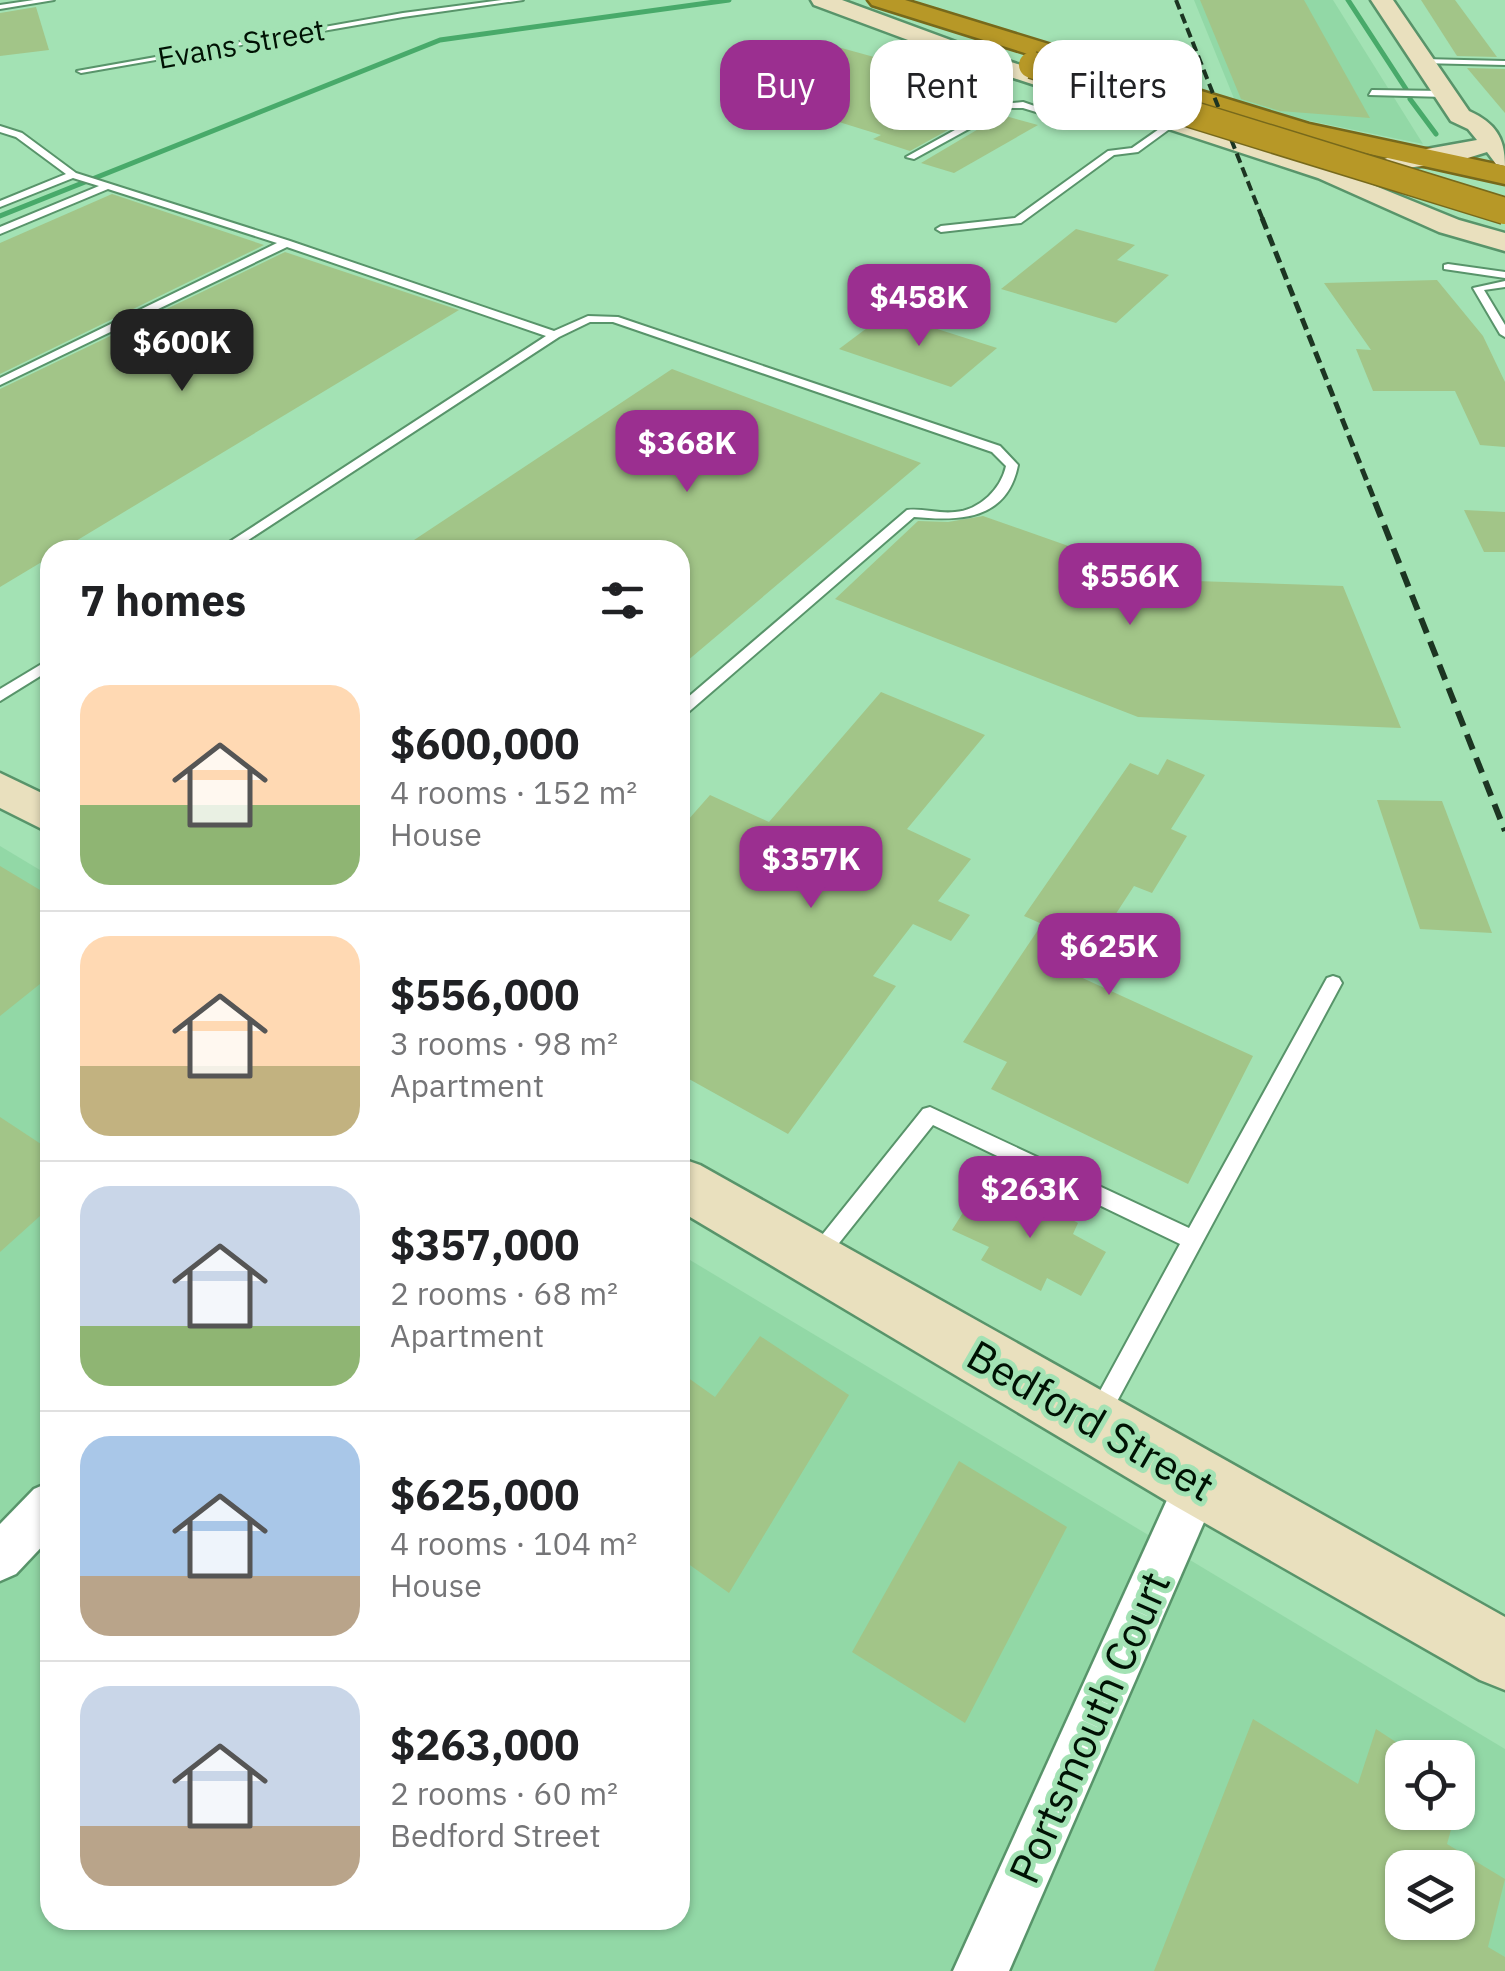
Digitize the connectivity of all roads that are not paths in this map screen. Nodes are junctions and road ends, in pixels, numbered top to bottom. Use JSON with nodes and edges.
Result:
{"nodes":[{"id":1,"x":50,"y":0,"type":"edge"},
{"id":2,"x":520,"y":0,"type":"edge"},
{"id":3,"x":822,"y":0,"type":"edge"},
{"id":4,"x":846,"y":0,"type":"edge"},
{"id":5,"x":868,"y":0,"type":"edge"},
{"id":6,"x":880,"y":0,"type":"edge"},
{"id":7,"x":1382,"y":0,"type":"edge"},
{"id":8,"x":0,"y":6,"type":"edge"},
{"id":9,"x":930,"y":40,"type":"edge"},
{"id":10,"x":1033,"y":61,"type":"edge"},
{"id":11,"x":1033,"y":61,"type":"edge"},
{"id":12,"x":1424,"y":61,"type":"junction"},
{"id":13,"x":1505,"y":63,"type":"edge"},
{"id":14,"x":82,"y":71,"type":"dead end"},
{"id":15,"x":1372,"y":93,"type":"dead end"},
{"id":16,"x":1453,"y":105,"type":"junction"},
{"id":17,"x":1033,"y":108,"type":"edge"},
{"id":18,"x":1202,"y":112,"type":"edge"},
{"id":19,"x":1202,"y":115,"type":"edge"},
{"id":20,"x":1162,"y":130,"type":"edge"},
{"id":21,"x":1194,"y":130,"type":"edge"},
{"id":22,"x":0,"y":131,"type":"edge"},
{"id":23,"x":911,"y":156,"type":"dead end"},
{"id":24,"x":1433,"y":159,"type":"junction"},
{"id":25,"x":64,"y":165,"type":"junction"},
{"id":26,"x":1497,"y":169,"type":"edge"},
{"id":27,"x":1322,"y":171,"type":"junction"},
{"id":28,"x":73,"y":175,"type":"junction"},
{"id":29,"x":107,"y":186,"type":"junction"},
{"id":30,"x":1505,"y":202,"type":"edge"},
{"id":31,"x":0,"y":204,"type":"edge"},
{"id":32,"x":1505,"y":211,"type":"edge"},
{"id":33,"x":941,"y":229,"type":"dead end"},
{"id":34,"x":0,"y":231,"type":"edge"},
{"id":35,"x":1503,"y":242,"type":"edge"},
{"id":36,"x":286,"y":243,"type":"junction"},
{"id":37,"x":1448,"y":267,"type":"dead end"},
{"id":38,"x":1505,"y":275,"type":"edge"},
{"id":39,"x":1505,"y":284,"type":"edge"},
{"id":40,"x":1505,"y":334,"type":"edge"},
{"id":41,"x":554,"y":335,"type":"junction"},
{"id":42,"x":0,"y":382,"type":"edge"},
{"id":43,"x":239,"y":540,"type":"edge"},
{"id":44,"x":40,"y":670,"type":"edge"},
{"id":45,"x":0,"y":696,"type":"edge"},
{"id":46,"x":690,"y":703,"type":"edge"},
{"id":47,"x":0,"y":788,"type":"edge"},
{"id":48,"x":40,"y":811,"type":"edge"},
{"id":49,"x":1333,"y":983,"type":"dead end"},
{"id":50,"x":690,"y":1188,"type":"edge"},
{"id":51,"x":1194,"y":1240,"type":"junction"},
{"id":52,"x":814,"y":1260,"type":"junction"},
{"id":53,"x":1094,"y":1422,"type":"junction"},
{"id":54,"x":1198,"y":1483,"type":"junction"},
{"id":55,"x":40,"y":1516,"type":"edge"},
{"id":56,"x":0,"y":1558,"type":"edge"},
{"id":57,"x":1505,"y":1655,"type":"edge"},
{"id":58,"x":980,"y":1971,"type":"edge"}],
"edges":[{"from":1,"to":8,"type":"lane"},
{"from":2,"to":14,"type":"lane","name":"Evans Street"},
{"from":3,"to":9,"type":"main road"},
{"from":4,"to":10,"type":"highway"},
{"from":5,"to":11,"type":"highway"},
{"from":6,"to":24,"type":"highway"},
{"from":7,"to":12,"type":"main road"},
{"from":12,"to":13,"type":"lane"},
{"from":12,"to":16,"type":"main road"},
{"from":15,"to":16,"type":"lane"},
{"from":16,"to":26,"type":"main road"},
{"from":17,"to":23,"type":"lane"},
{"from":18,"to":30,"type":"highway","bridge":true},
{"from":19,"to":32,"type":"highway","bridge":true},
{"from":20,"to":33,"type":"lane"},
{"from":21,"to":27,"type":"main road"},
{"from":22,"to":25,"type":"lane"},
{"from":22,"to":25,"type":"lane"},
{"from":24,"to":26,"type":"highway"},
{"from":24,"to":27,"type":"main road"},
{"from":25,"to":28,"type":"lane"},
{"from":27,"to":35,"type":"main road"},
{"from":28,"to":29,"type":"lane"},
{"from":28,"to":31,"type":"lane"},
{"from":29,"to":34,"type":"lane"},
{"from":29,"to":36,"type":"lane"},
{"from":36,"to":41,"type":"lane"},
{"from":36,"to":42,"type":"lane"},
{"from":37,"to":38,"type":"lane"},
{"from":39,"to":40,"type":"lane"},
{"from":41,"to":43,"type":"lane"},
{"from":41,"to":46,"type":"lane"},
{"from":44,"to":45,"type":"lane"},
{"from":47,"to":48,"type":"main road"},
{"from":49,"to":51,"type":"lane"},
{"from":50,"to":52,"type":"main road","name":"Bedford Street"},
{"from":51,"to":52,"type":"lane"},
{"from":51,"to":53,"type":"lane"},
{"from":52,"to":53,"type":"main road","name":"Bedford Street"},
{"from":53,"to":54,"type":"main road","name":"Bedford Street"},
{"from":54,"to":57,"type":"main road","name":"Bedford Street"},
{"from":54,"to":58,"type":"street","name":"Portsmouth Court"},
{"from":55,"to":56,"type":"street"}]}
